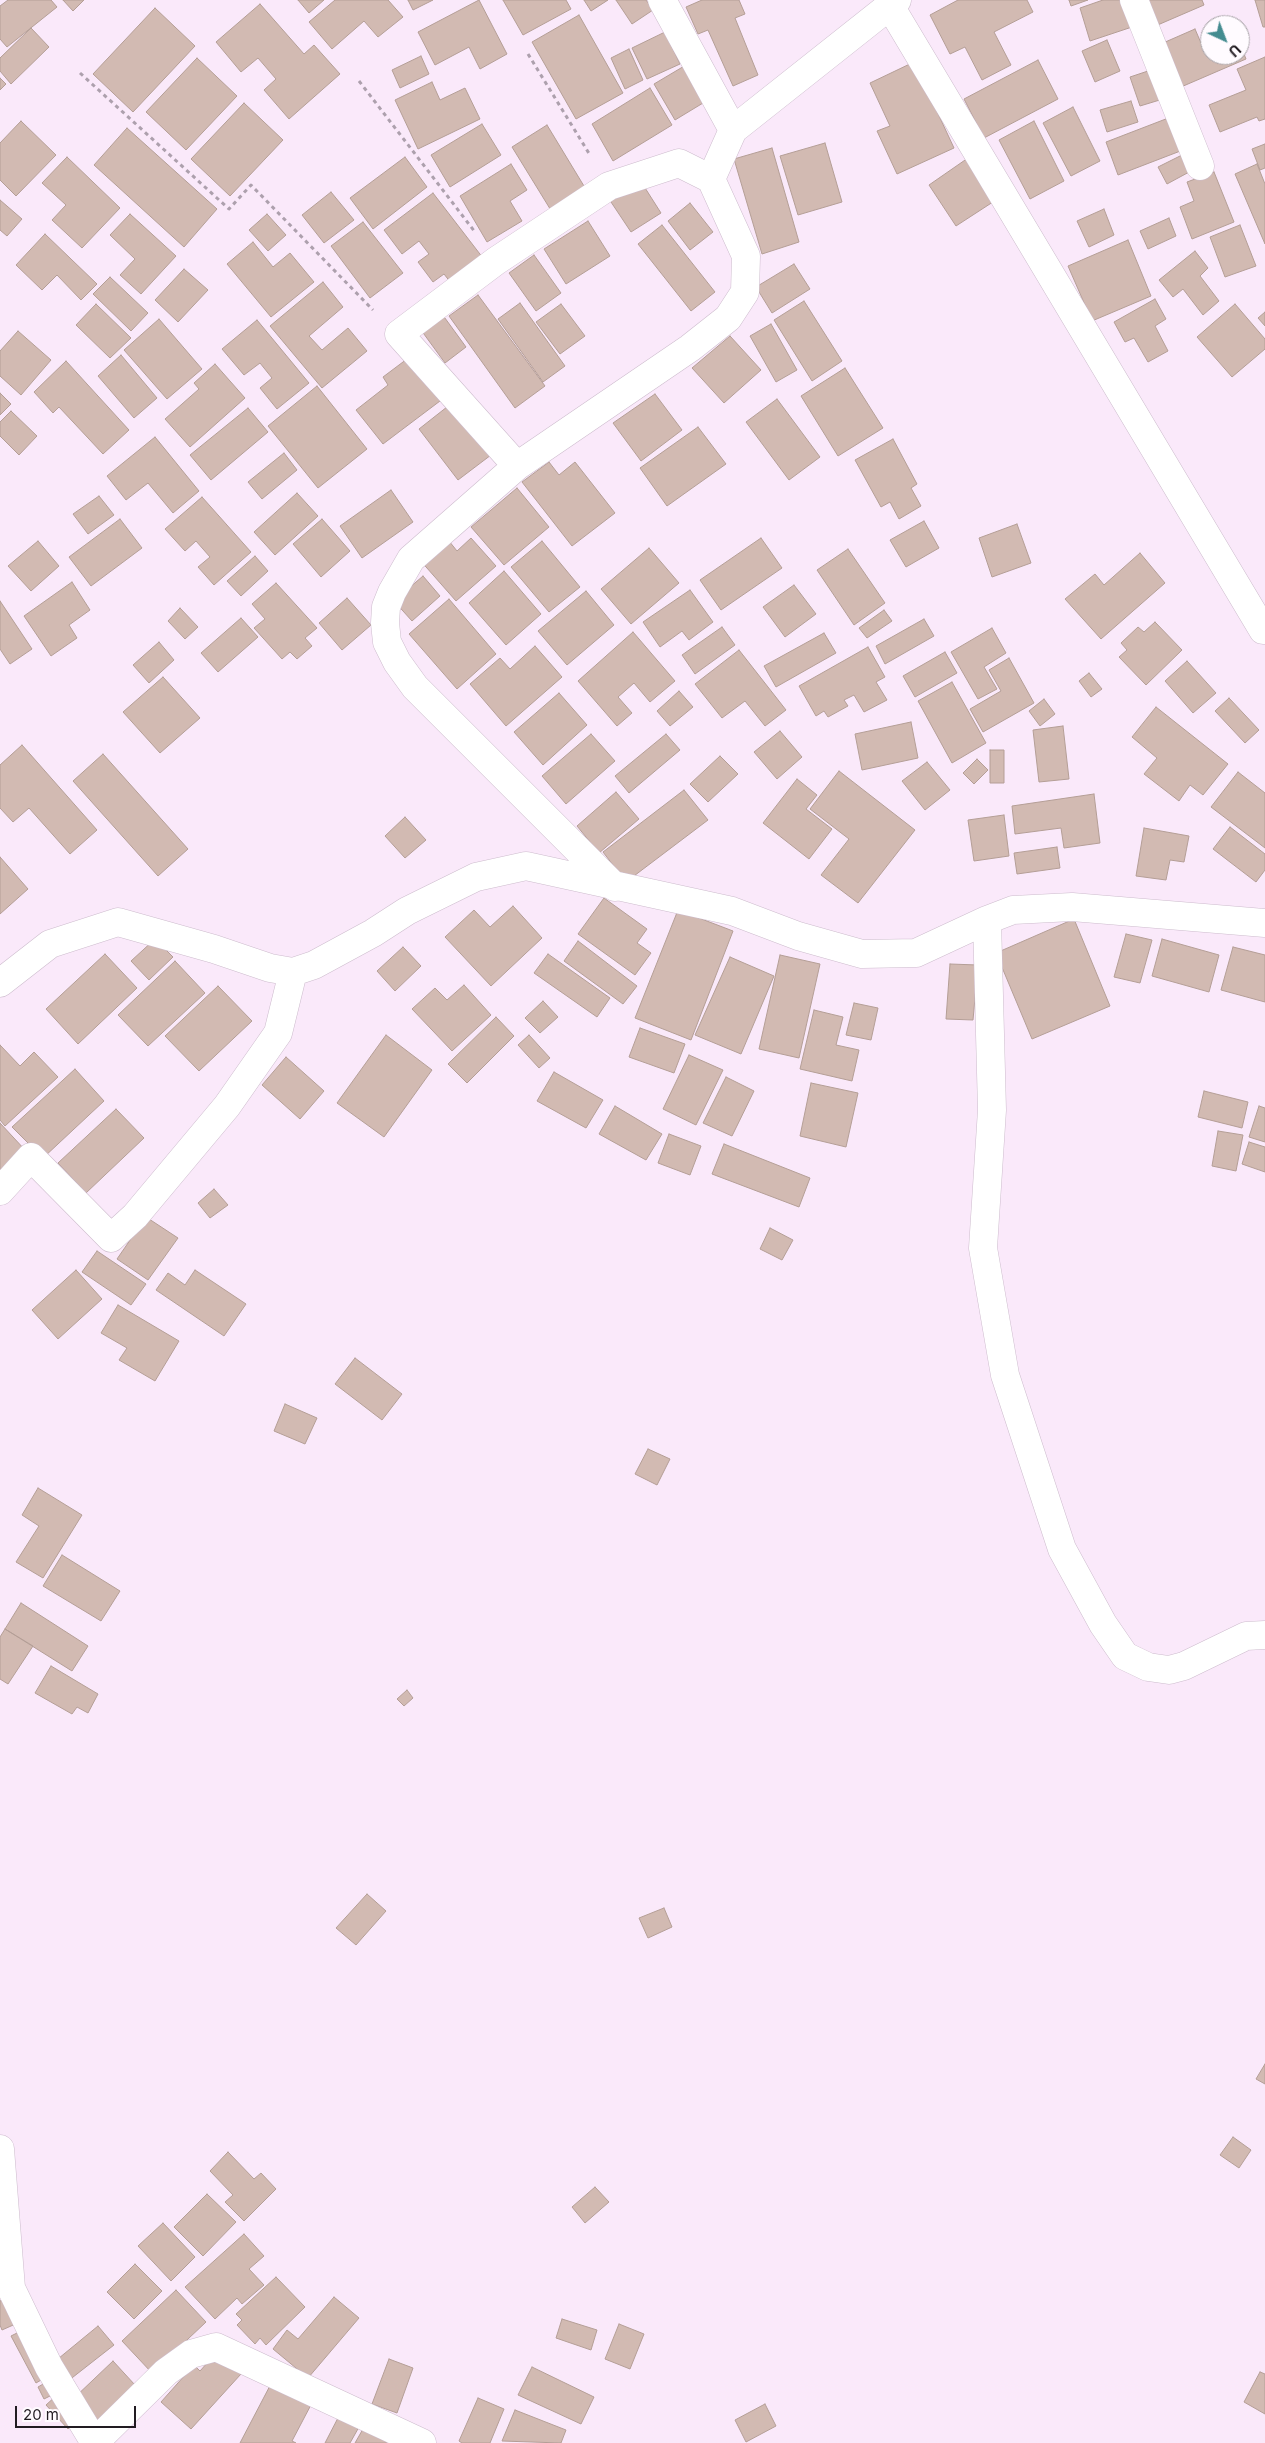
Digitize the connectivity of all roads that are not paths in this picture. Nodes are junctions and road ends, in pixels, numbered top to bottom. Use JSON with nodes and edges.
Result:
{"nodes":[{"id":1,"x":662,"y":0,"type":"edge"},
{"id":2,"x":1134,"y":0,"type":"edge"},
{"id":3,"x":894,"y":3,"type":"edge"},
{"id":4,"x":733,"y":130,"type":"junction"},
{"id":5,"x":1200,"y":166,"type":"dead end"},
{"id":6,"x":711,"y":180,"type":"junction"},
{"id":7,"x":517,"y":466,"type":"junction"},
{"id":8,"x":1263,"y":630,"type":"dead end"},
{"id":9,"x":615,"y":887,"type":"junction"},
{"id":10,"x":987,"y":920,"type":"junction"},
{"id":11,"x":1265,"y":923,"type":"edge"},
{"id":12,"x":293,"y":972,"type":"junction"},
{"id":13,"x":0,"y":983,"type":"edge"},
{"id":14,"x":0,"y":1191,"type":"edge"},
{"id":15,"x":1265,"y":1635,"type":"edge"},
{"id":16,"x":0,"y":2149,"type":"edge"},
{"id":17,"x":95,"y":2443,"type":"edge"},
{"id":18,"x":422,"y":2443,"type":"edge"}],
"edges":[{"from":1,"to":4,"type":"street"},
{"from":2,"to":5,"type":"street"},
{"from":3,"to":4,"type":"street"},
{"from":3,"to":8,"type":"street"},
{"from":4,"to":6,"type":"street"},
{"from":6,"to":7,"type":"street"},
{"from":6,"to":7,"type":"street"},
{"from":7,"to":9,"type":"street"},
{"from":9,"to":10,"type":"street"},
{"from":9,"to":12,"type":"street"},
{"from":10,"to":11,"type":"street"},
{"from":10,"to":15,"type":"street"},
{"from":12,"to":13,"type":"street"},
{"from":12,"to":14,"type":"street"},
{"from":16,"to":17,"type":"street"},
{"from":17,"to":18,"type":"street"}]}
